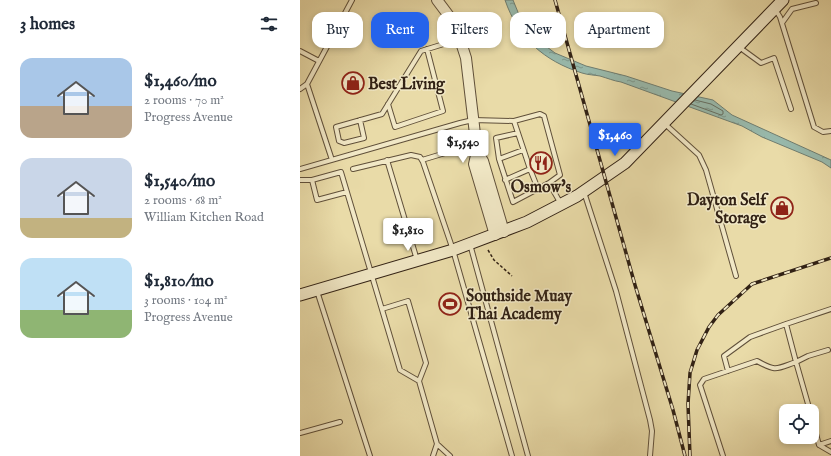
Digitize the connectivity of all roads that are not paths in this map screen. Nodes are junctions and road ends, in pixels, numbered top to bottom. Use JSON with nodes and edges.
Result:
{"nodes":[{"id":1,"x":352,"y":0,"type":"edge"},
{"id":2,"x":437,"y":0,"type":"edge"},
{"id":3,"x":783,"y":0,"type":"edge"},
{"id":4,"x":816,"y":3,"type":"dead end"},
{"id":5,"x":775,"y":9,"type":"junction"},
{"id":6,"x":446,"y":12,"type":"edge"},
{"id":7,"x":782,"y":23,"type":"junction"},
{"id":8,"x":437,"y":46,"type":"edge"},
{"id":9,"x":739,"y":47,"type":"junction"},
{"id":10,"x":463,"y":48,"type":"edge"},
{"id":11,"x":427,"y":49,"type":"junction"},
{"id":12,"x":300,"y":51,"type":"edge"},
{"id":13,"x":319,"y":61,"type":"junction"},
{"id":14,"x":307,"y":84,"type":"junction"},
{"id":15,"x":300,"y":89,"type":"edge"},
{"id":16,"x":388,"y":104,"type":"junction"},
{"id":17,"x":791,"y":109,"type":"dead end"},
{"id":18,"x":360,"y":120,"type":"junction"},
{"id":19,"x":473,"y":120,"type":"junction"},
{"id":20,"x":514,"y":121,"type":"junction"},
{"id":21,"x":664,"y":124,"type":"junction"},
{"id":22,"x":831,"y":131,"type":"edge"},
{"id":23,"x":518,"y":133,"type":"junction"},
{"id":24,"x":476,"y":148,"type":"junction"},
{"id":25,"x":523,"y":150,"type":"junction"},
{"id":26,"x":499,"y":159,"type":"junction"},
{"id":27,"x":332,"y":160,"type":"junction"},
{"id":28,"x":388,"y":160,"type":"junction"},
{"id":29,"x":422,"y":160,"type":"junction"},
{"id":30,"x":300,"y":169,"type":"edge"},
{"id":31,"x":353,"y":169,"type":"dead end"},
{"id":32,"x":530,"y":169,"type":"junction"},
{"id":33,"x":300,"y":180,"type":"edge"},
{"id":34,"x":312,"y":180,"type":"junction"},
{"id":35,"x":505,"y":180,"type":"junction"},
{"id":36,"x":549,"y":183,"type":"junction"},
{"id":37,"x":538,"y":189,"type":"junction"},
{"id":38,"x":347,"y":192,"type":"junction"},
{"id":39,"x":584,"y":192,"type":"junction"},
{"id":40,"x":561,"y":204,"type":"junction"},
{"id":41,"x":499,"y":233,"type":"junction"},
{"id":42,"x":470,"y":244,"type":"junction"},
{"id":43,"x":453,"y":250,"type":"junction"},
{"id":44,"x":417,"y":261,"type":"junction"},
{"id":45,"x":371,"y":274,"type":"junction"},
{"id":46,"x":736,"y":276,"type":"dead end"},
{"id":47,"x":317,"y":290,"type":"junction"},
{"id":48,"x":301,"y":293,"type":"edge"},
{"id":49,"x":382,"y":309,"type":"junction"},
{"id":50,"x":831,"y":309,"type":"edge"},
{"id":51,"x":786,"y":324,"type":"junction"},
{"id":52,"x":828,"y":350,"type":"dead end"},
{"id":53,"x":796,"y":362,"type":"junction"},
{"id":54,"x":728,"y":371,"type":"junction"},
{"id":55,"x":419,"y":381,"type":"junction"},
{"id":56,"x":808,"y":404,"type":"edge"},
{"id":57,"x":340,"y":422,"type":"dead end"},
{"id":58,"x":300,"y":433,"type":"edge"},
{"id":59,"x":831,"y":441,"type":"edge"},
{"id":60,"x":437,"y":444,"type":"junction"},
{"id":61,"x":819,"y":445,"type":"joint"},
{"id":62,"x":831,"y":452,"type":"edge"},
{"id":63,"x":370,"y":456,"type":"edge"},
{"id":64,"x":433,"y":456,"type":"edge"},
{"id":65,"x":450,"y":456,"type":"edge"},
{"id":66,"x":512,"y":456,"type":"edge"},
{"id":67,"x":528,"y":456,"type":"edge"},
{"id":68,"x":650,"y":456,"type":"edge"},
{"id":69,"x":723,"y":456,"type":"edge"}],
"edges":[{"from":1,"to":13,"type":"lane"},
{"from":2,"to":6,"type":"street"},
{"from":3,"to":5,"type":"main road"},
{"from":4,"to":7,"type":"lane"},
{"from":5,"to":7,"type":"lane"},
{"from":5,"to":9,"type":"main road"},
{"from":7,"to":22,"type":"lane"},
{"from":8,"to":11,"type":"lane"},
{"from":9,"to":17,"type":"lane"},
{"from":9,"to":21,"type":"main road"},
{"from":10,"to":19,"type":"street"},
{"from":11,"to":16,"type":"lane"},
{"from":11,"to":16,"type":"lane"},
{"from":12,"to":13,"type":"lane"},
{"from":13,"to":14,"type":"lane"},
{"from":14,"to":15,"type":"lane"},
{"from":14,"to":27,"type":"lane"},
{"from":16,"to":18,"type":"lane"},
{"from":18,"to":18,"type":"lane"},
{"from":19,"to":20,"type":"lane"},
{"from":19,"to":24,"type":"street"},
{"from":19,"to":27,"type":"lane"},
{"from":20,"to":23,"type":"lane"},
{"from":20,"to":36,"type":"lane"},
{"from":21,"to":39,"type":"main road"},
{"from":21,"to":46,"type":"lane"},
{"from":23,"to":25,"type":"lane"},
{"from":23,"to":26,"type":"lane"},
{"from":24,"to":29,"type":"lane"},
{"from":24,"to":41,"type":"street"},
{"from":25,"to":26,"type":"lane"},
{"from":25,"to":32,"type":"lane"},
{"from":26,"to":35,"type":"lane"},
{"from":27,"to":30,"type":"lane"},
{"from":28,"to":29,"type":"lane"},
{"from":28,"to":31,"type":"lane"},
{"from":28,"to":44,"type":"lane"},
{"from":29,"to":43,"type":"lane"},
{"from":32,"to":35,"type":"lane"},
{"from":32,"to":37,"type":"lane"},
{"from":33,"to":34,"type":"lane"},
{"from":34,"to":38,"type":"lane"},
{"from":34,"to":38,"type":"lane"},
{"from":35,"to":37,"type":"lane"},
{"from":36,"to":37,"type":"lane"},
{"from":36,"to":40,"type":"lane"},
{"from":38,"to":45,"type":"lane"},
{"from":39,"to":40,"type":"main road"},
{"from":39,"to":68,"type":"lane"},
{"from":40,"to":41,"type":"main road"},
{"from":41,"to":42,"type":"main road"},
{"from":42,"to":43,"type":"main road"},
{"from":42,"to":67,"type":"lane"},
{"from":43,"to":44,"type":"main road"},
{"from":43,"to":66,"type":"lane"},
{"from":44,"to":45,"type":"main road"},
{"from":45,"to":47,"type":"main road"},
{"from":45,"to":49,"type":"lane"},
{"from":47,"to":48,"type":"main road"},
{"from":47,"to":63,"type":"lane"},
{"from":49,"to":55,"type":"lane"},
{"from":49,"to":55,"type":"lane"},
{"from":50,"to":51,"type":"lane"},
{"from":51,"to":53,"type":"lane"},
{"from":51,"to":54,"type":"lane"},
{"from":52,"to":53,"type":"lane"},
{"from":53,"to":54,"type":"lane"},
{"from":53,"to":56,"type":"lane"},
{"from":54,"to":69,"type":"lane"},
{"from":55,"to":60,"type":"lane"},
{"from":57,"to":58,"type":"lane"},
{"from":59,"to":61,"type":"lane"},
{"from":60,"to":64,"type":"lane"},
{"from":60,"to":65,"type":"lane"},
{"from":61,"to":62,"type":"lane"}]}
